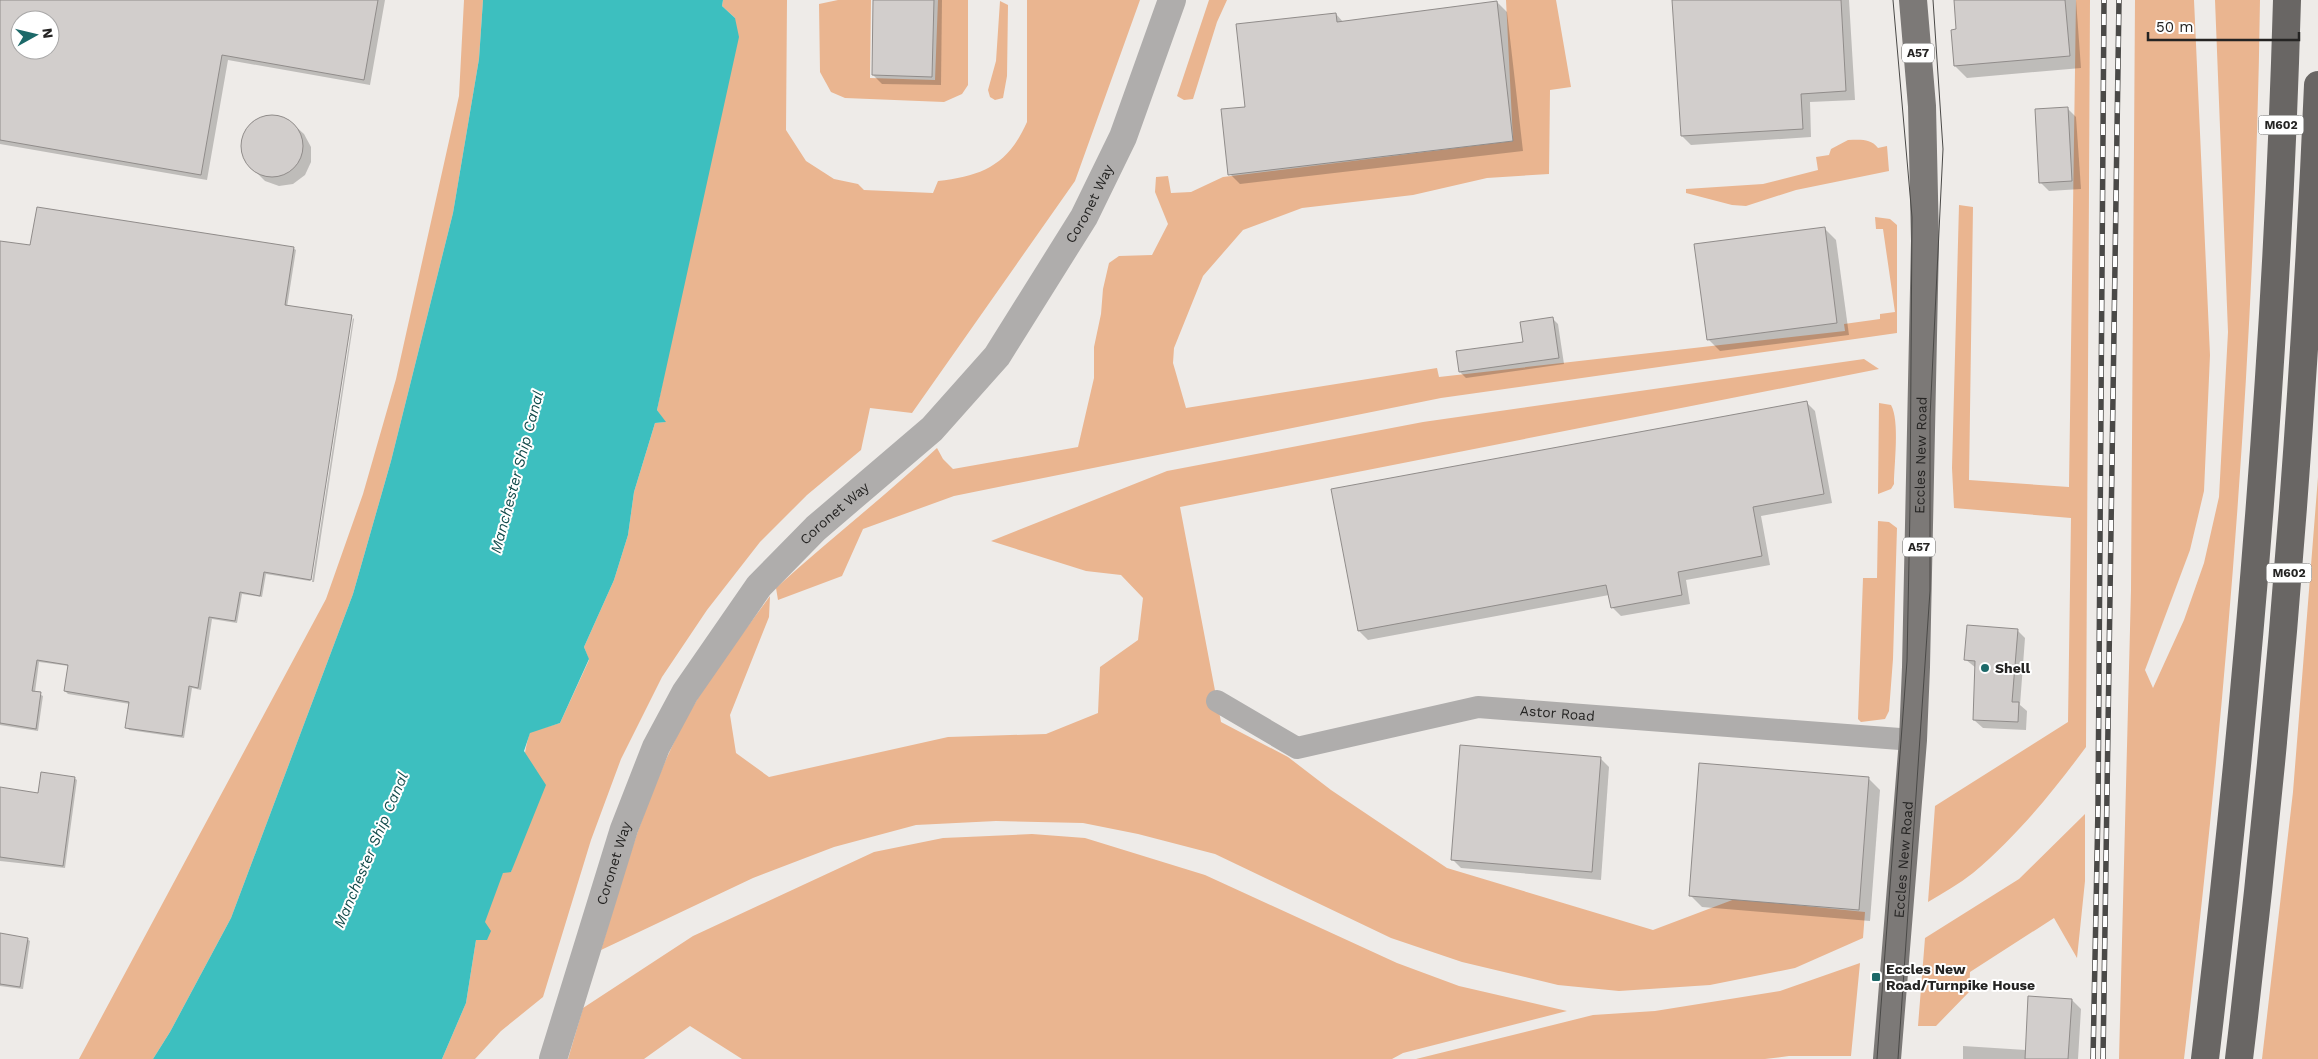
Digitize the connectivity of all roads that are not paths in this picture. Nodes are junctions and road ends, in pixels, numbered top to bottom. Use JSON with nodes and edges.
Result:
{"nodes":[{"id":1,"x":1172,"y":0,"type":"edge"},
{"id":2,"x":1913,"y":0,"type":"edge"},
{"id":3,"x":2287,"y":0,"type":"edge"},
{"id":4,"x":2318,"y":85,"type":"edge"},
{"id":5,"x":1217,"y":701,"type":"dead end"},
{"id":6,"x":1913,"y":740,"type":"junction"},
{"id":7,"x":1888,"y":1052,"type":"edge"},
{"id":8,"x":553,"y":1059,"type":"edge"},
{"id":9,"x":2205,"y":1059,"type":"edge"},
{"id":10,"x":2240,"y":1059,"type":"edge"}],
"edges":[{"from":1,"to":8,"type":"street","name":"Coronet Way"},
{"from":2,"to":6,"type":"main road","name":"Eccles New Road","number":"A57"},
{"from":3,"to":9,"type":"highway","number":"M602"},
{"from":4,"to":10,"type":"highway","number":"M602"},
{"from":5,"to":6,"type":"street","name":"Astor Road"},
{"from":6,"to":7,"type":"main road","name":"Eccles New Road","number":"A57"}]}
